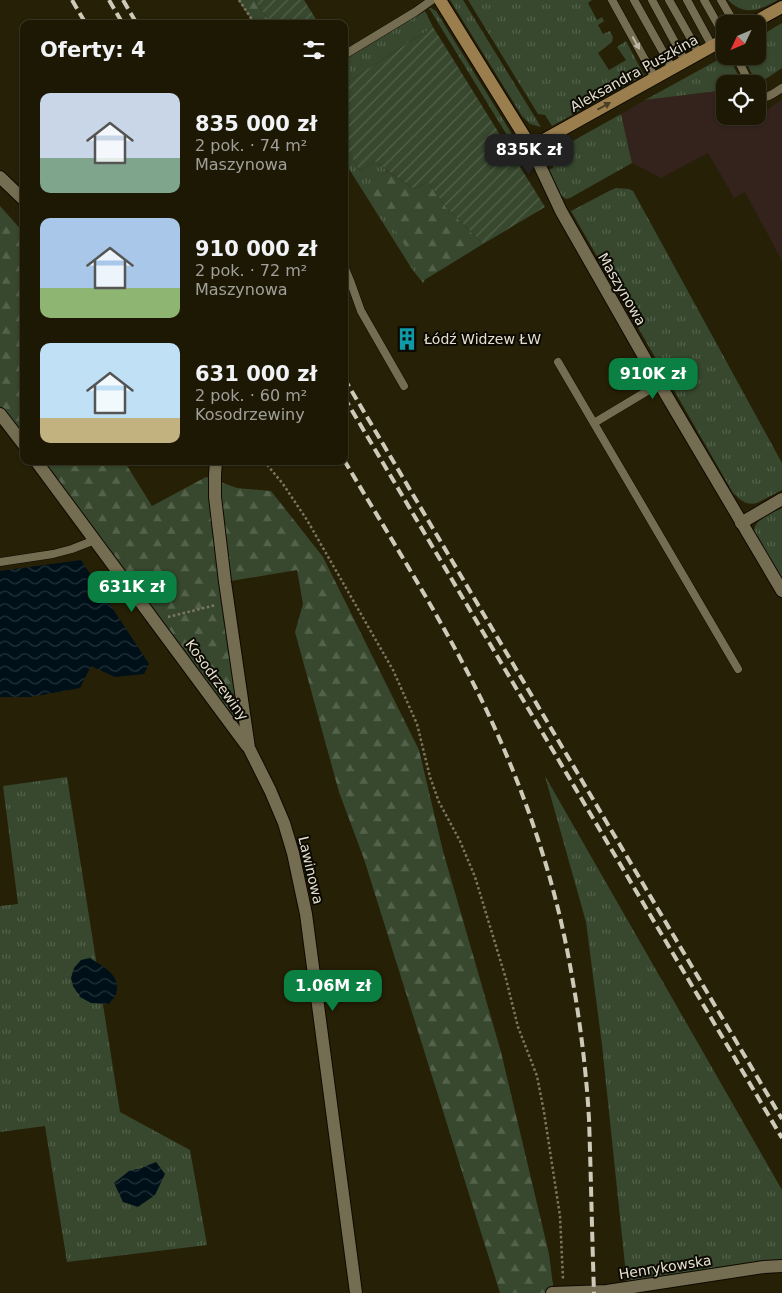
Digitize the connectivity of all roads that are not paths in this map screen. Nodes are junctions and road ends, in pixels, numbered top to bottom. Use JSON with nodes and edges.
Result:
{"nodes":[{"id":1,"x":432,"y":0,"type":"edge"},
{"id":2,"x":440,"y":0,"type":"edge"},
{"id":3,"x":612,"y":0,"type":"edge"},
{"id":4,"x":634,"y":0,"type":"edge"},
{"id":5,"x":652,"y":0,"type":"edge"},
{"id":6,"x":669,"y":0,"type":"edge"},
{"id":7,"x":687,"y":0,"type":"edge"},
{"id":8,"x":704,"y":0,"type":"edge"},
{"id":9,"x":722,"y":0,"type":"edge"},
{"id":10,"x":782,"y":7,"type":"edge"},
{"id":11,"x":730,"y":15,"type":"edge"},
{"id":12,"x":766,"y":16,"type":"edge"},
{"id":13,"x":716,"y":22,"type":"edge"},
{"id":14,"x":716,"y":44,"type":"edge"},
{"id":15,"x":712,"y":46,"type":"junction"},
{"id":16,"x":699,"y":53,"type":"junction"},
{"id":17,"x":348,"y":54,"type":"edge"},
{"id":18,"x":685,"y":61,"type":"junction"},
{"id":19,"x":672,"y":68,"type":"junction"},
{"id":20,"x":655,"y":78,"type":"junction"},
{"id":21,"x":782,"y":88,"type":"edge"},
{"id":22,"x":766,"y":97,"type":"edge"},
{"id":23,"x":531,"y":147,"type":"junction"},
{"id":24,"x":0,"y":176,"type":"edge"},
{"id":25,"x":20,"y":196,"type":"edge"},
{"id":26,"x":348,"y":275,"type":"edge"},
{"id":27,"x":558,"y":362,"type":"dead end"},
{"id":28,"x":660,"y":384,"type":"junction"},
{"id":29,"x":404,"y":386,"type":"dead end"},
{"id":30,"x":0,"y":414,"type":"edge"},
{"id":31,"x":594,"y":423,"type":"junction"},
{"id":32,"x":20,"y":440,"type":"edge"},
{"id":33,"x":39,"y":465,"type":"edge"},
{"id":34,"x":215,"y":465,"type":"edge"},
{"id":35,"x":782,"y":499,"type":"edge"},
{"id":36,"x":741,"y":522,"type":"junction"},
{"id":37,"x":95,"y":540,"type":"junction"},
{"id":38,"x":0,"y":562,"type":"edge"},
{"id":39,"x":782,"y":591,"type":"edge"},
{"id":40,"x":738,"y":669,"type":"dead end"},
{"id":41,"x":249,"y":748,"type":"junction"},
{"id":42,"x":782,"y":1266,"type":"edge"},
{"id":43,"x":557,"y":1292,"type":"edge"},
{"id":44,"x":356,"y":1293,"type":"edge"}],
"edges":[{"from":1,"to":17,"type":"lane"},
{"from":2,"to":23,"type":"street","name":"Maszynowa"},
{"from":3,"to":20,"type":"lane","one_way":true},
{"from":4,"to":19,"type":"lane"},
{"from":5,"to":18,"type":"lane"},
{"from":6,"to":16,"type":"lane"},
{"from":7,"to":15,"type":"lane"},
{"from":8,"to":13,"type":"lane"},
{"from":9,"to":11,"type":"lane"},
{"from":10,"to":12,"type":"street"},
{"from":14,"to":15,"type":"street","name":"Aleksandra Puszkina"},
{"from":15,"to":16,"type":"street","name":"Aleksandra Puszkina"},
{"from":16,"to":18,"type":"street","name":"Aleksandra Puszkina"},
{"from":18,"to":19,"type":"street","name":"Aleksandra Puszkina"},
{"from":19,"to":20,"type":"street","name":"Aleksandra Puszkina"},
{"from":23,"to":20,"type":"street","name":"Aleksandra Puszkina","one_way":true},
{"from":21,"to":22,"type":"lane"},
{"from":23,"to":28,"type":"street","name":"Maszynowa"},
{"from":24,"to":25,"type":"street"},
{"from":26,"to":29,"type":"lane"},
{"from":27,"to":31,"type":"lane"},
{"from":28,"to":31,"type":"lane"},
{"from":28,"to":36,"type":"street","name":"Maszynowa"},
{"from":30,"to":32,"type":"street"},
{"from":31,"to":40,"type":"lane"},
{"from":33,"to":37,"type":"street","name":"Kosodrzewiny"},
{"from":34,"to":41,"type":"street","name":"Lawinowa"},
{"from":35,"to":36,"type":"street"},
{"from":36,"to":39,"type":"street","name":"Maszynowa"},
{"from":37,"to":38,"type":"lane"},
{"from":37,"to":41,"type":"street","name":"Kosodrzewiny"},
{"from":41,"to":44,"type":"street","name":"Lawinowa"},
{"from":42,"to":43,"type":"street","name":"Henrykowska"}]}
